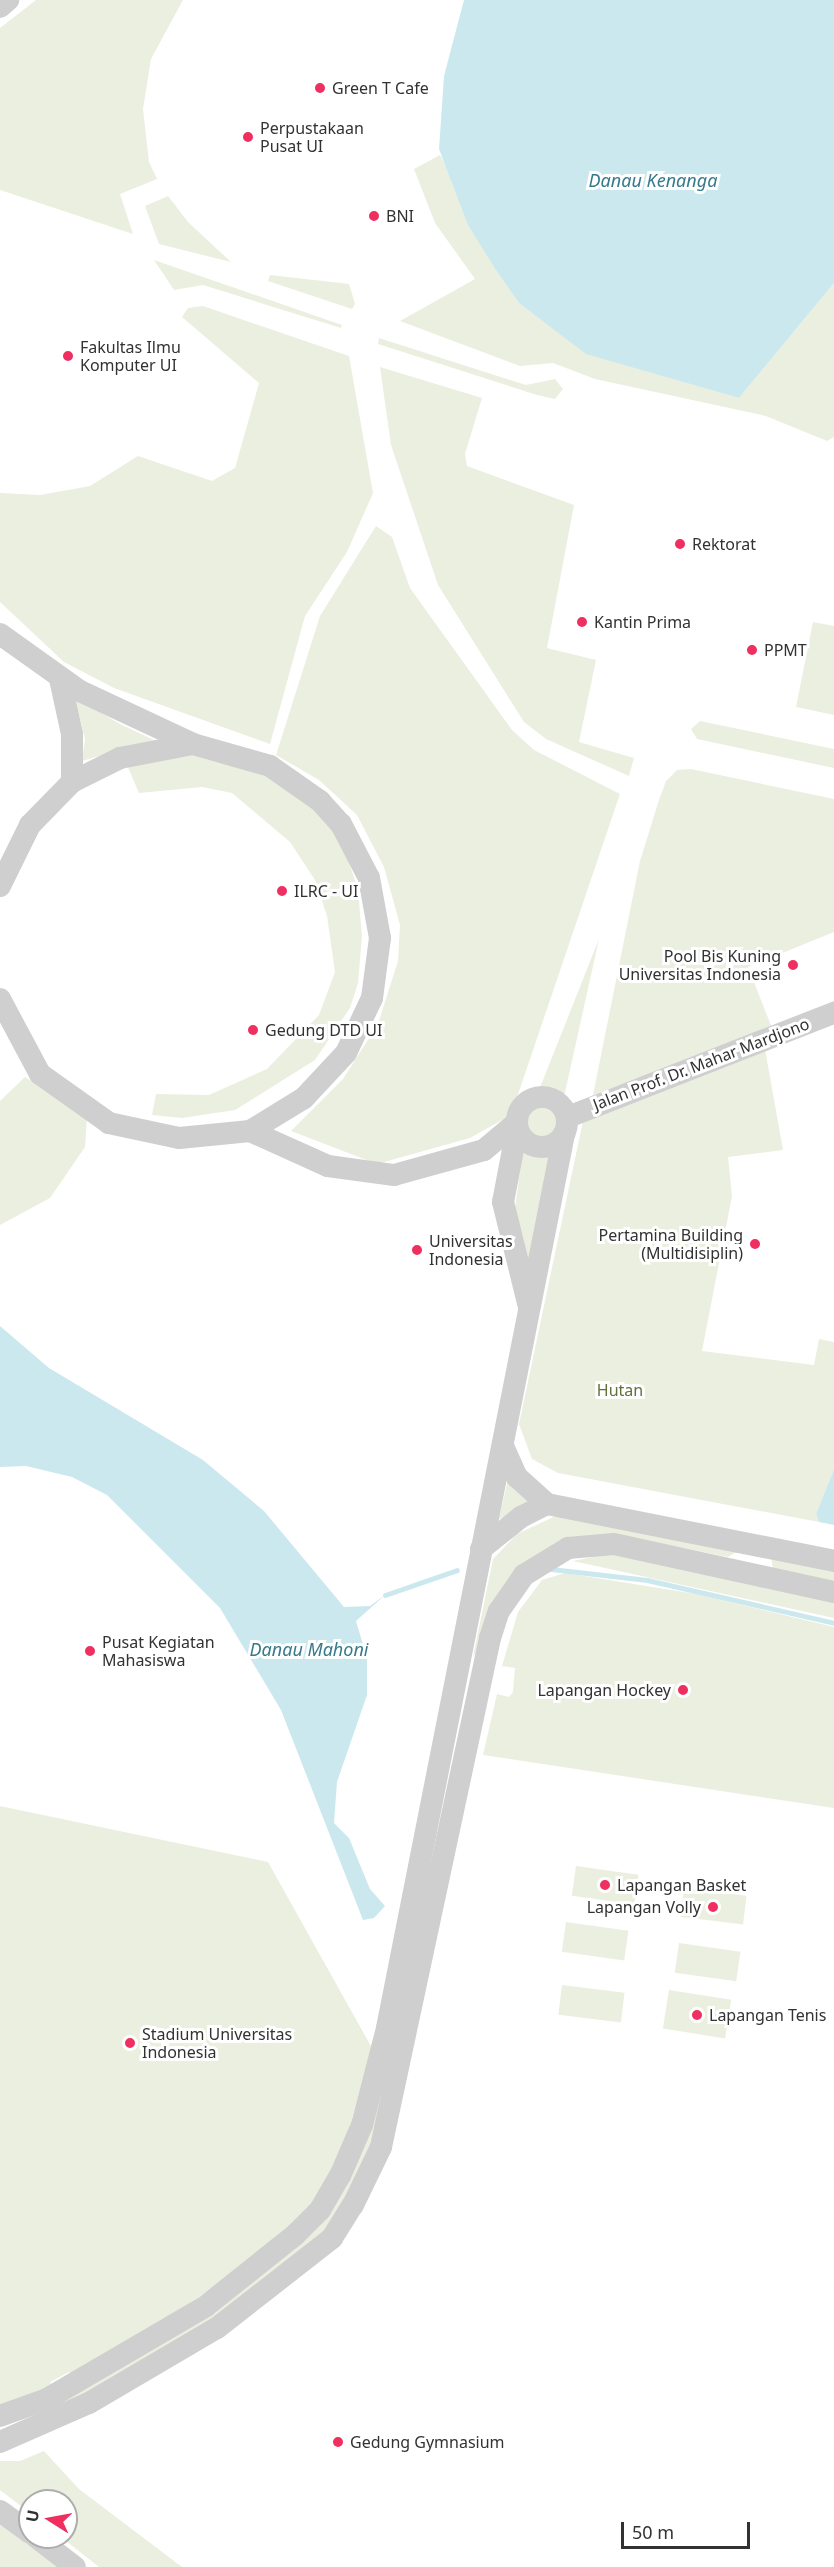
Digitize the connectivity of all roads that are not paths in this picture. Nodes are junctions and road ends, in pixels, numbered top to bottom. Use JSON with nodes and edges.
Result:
{"nodes":[{"id":1,"x":8,"y":0,"type":"edge"},
{"id":2,"x":0,"y":7,"type":"edge"},
{"id":3,"x":0,"y":634,"type":"edge"},
{"id":4,"x":60,"y":678,"type":"junction"},
{"id":5,"x":193,"y":744,"type":"junction"},
{"id":6,"x":72,"y":782,"type":"junction"},
{"id":7,"x":0,"y":886,"type":"edge"},
{"id":8,"x":0,"y":999,"type":"edge"},
{"id":9,"x":834,"y":1013,"type":"edge"},
{"id":10,"x":566,"y":1126,"type":"junction"},
{"id":11,"x":515,"y":1129,"type":"junction"},
{"id":12,"x":250,"y":1131,"type":"junction"},
{"id":13,"x":530,"y":1308,"type":"junction"},
{"id":14,"x":503,"y":1444,"type":"junction"},
{"id":15,"x":547,"y":1504,"type":"junction"},
{"id":16,"x":752,"y":1542,"type":"junction"},
{"id":17,"x":481,"y":1549,"type":"junction"},
{"id":18,"x":834,"y":1561,"type":"edge"},
{"id":19,"x":746,"y":1572,"type":"junction"},
{"id":20,"x":834,"y":1592,"type":"edge"},
{"id":21,"x":0,"y":2416,"type":"edge"},
{"id":22,"x":0,"y":2442,"type":"edge"},
{"id":23,"x":0,"y":2511,"type":"edge"},
{"id":24,"x":18,"y":2524,"type":"edge"},
{"id":25,"x":52,"y":2549,"type":"edge"},
{"id":26,"x":75,"y":2567,"type":"edge"}],
"edges":[{"from":1,"to":2,"type":"street"},
{"from":3,"to":4,"type":"street"},
{"from":4,"to":5,"type":"street"},
{"from":4,"to":6,"type":"street"},
{"from":5,"to":6,"type":"street"},
{"from":5,"to":12,"type":"street"},
{"from":6,"to":7,"type":"street"},
{"from":8,"to":12,"type":"street"},
{"from":9,"to":10,"type":"street","name":"Jalan Prof. Dr. Mahar Mardjono"},
{"from":10,"to":11,"type":"street"},
{"from":10,"to":11,"type":"street"},
{"from":10,"to":13,"type":"street"},
{"from":11,"to":12,"type":"street"},
{"from":11,"to":13,"type":"street"},
{"from":13,"to":14,"type":"street"},
{"from":14,"to":15,"type":"street"},
{"from":14,"to":17,"type":"street"},
{"from":15,"to":16,"type":"street"},
{"from":15,"to":17,"type":"street"},
{"from":16,"to":18,"type":"street"},
{"from":16,"to":19,"type":"street"},
{"from":17,"to":21,"type":"street"},
{"from":19,"to":20,"type":"street"},
{"from":19,"to":22,"type":"street"},
{"from":23,"to":24,"type":"street"},
{"from":25,"to":26,"type":"street"}]}
